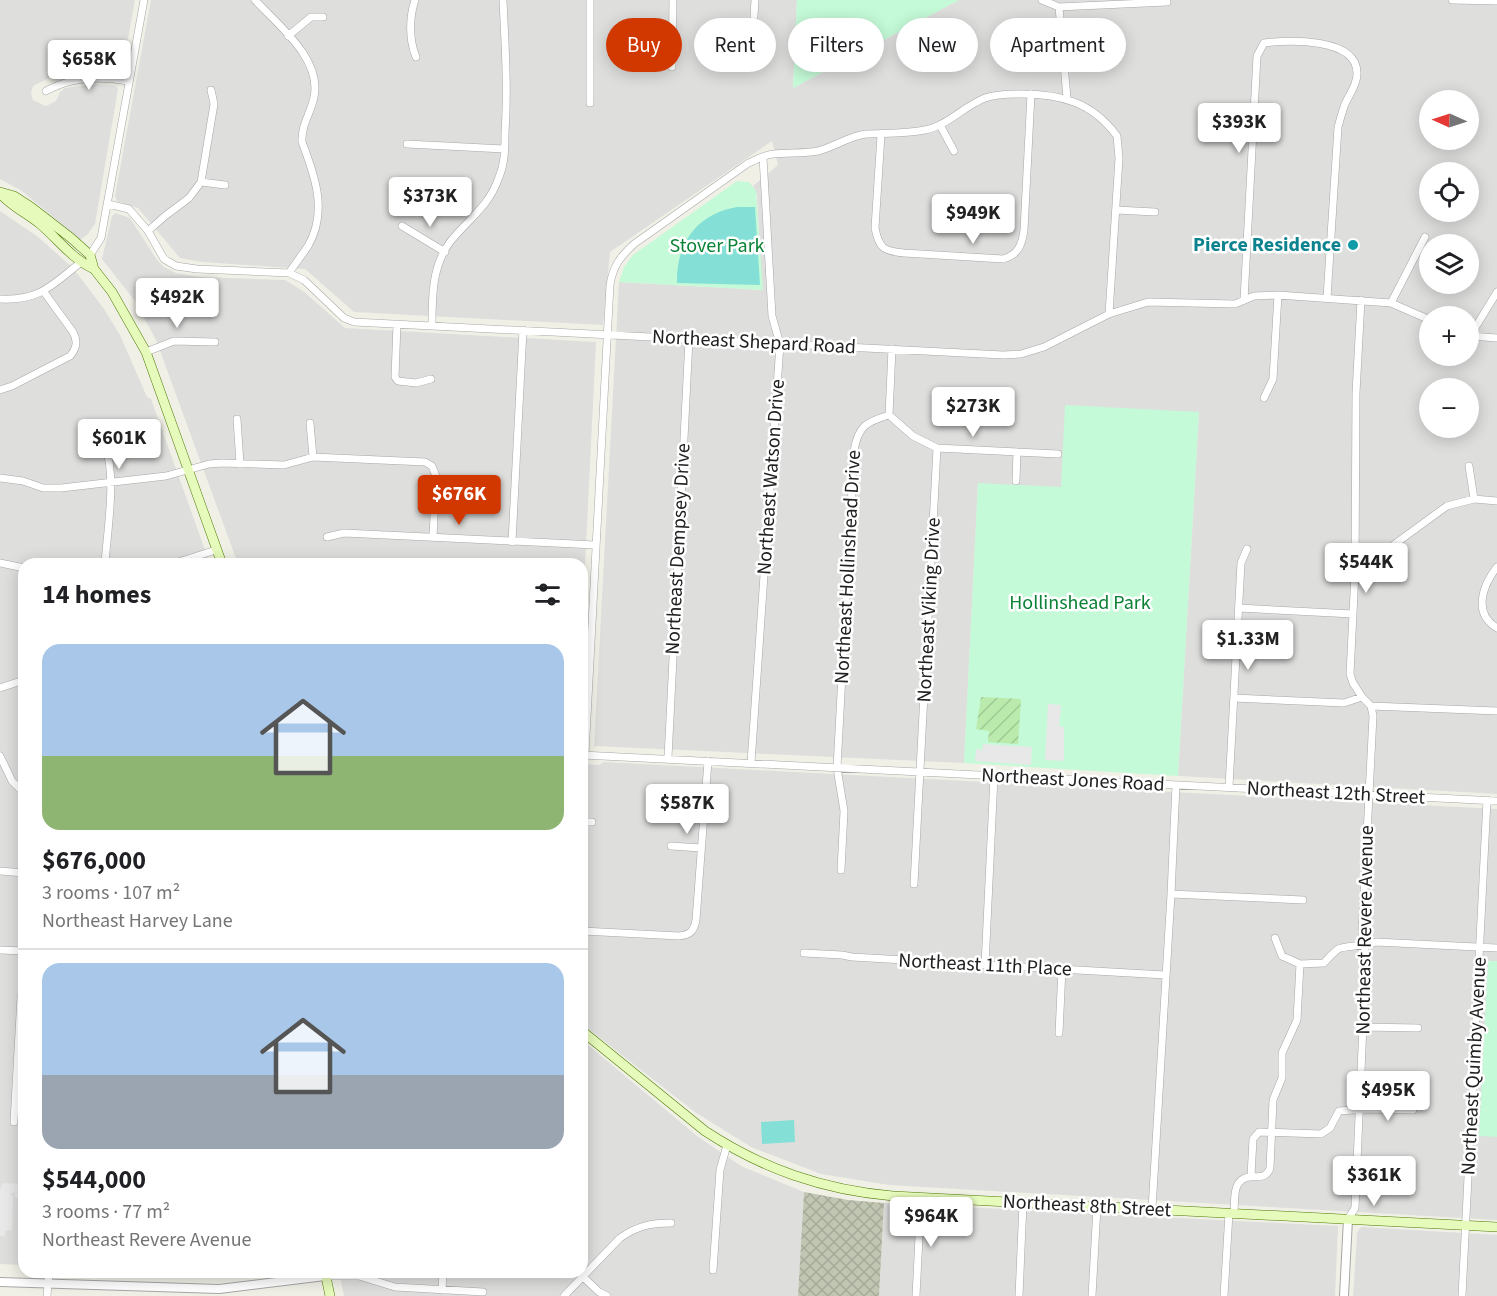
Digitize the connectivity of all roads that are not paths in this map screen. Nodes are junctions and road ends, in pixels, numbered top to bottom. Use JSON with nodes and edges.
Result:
{"nodes":[{"id":1,"x":144,"y":0,"type":"edge"},
{"id":2,"x":255,"y":0,"type":"edge"},
{"id":3,"x":415,"y":0,"type":"edge"},
{"id":4,"x":503,"y":0,"type":"edge"},
{"id":5,"x":590,"y":0,"type":"edge"},
{"id":6,"x":673,"y":0,"type":"edge"},
{"id":7,"x":755,"y":0,"type":"edge"},
{"id":8,"x":1042,"y":0,"type":"edge"},
{"id":9,"x":1452,"y":0,"type":"edge"},
{"id":10,"x":1497,"y":1,"type":"edge"},
{"id":11,"x":1167,"y":2,"type":"edge"},
{"id":12,"x":1059,"y":7,"type":"junction"},
{"id":13,"x":754,"y":15,"type":"dead end"},
{"id":14,"x":323,"y":17,"type":"dead end"},
{"id":15,"x":673,"y":18,"type":"edge"},
{"id":16,"x":288,"y":36,"type":"junction"},
{"id":17,"x":416,"y":57,"type":"dead end"},
{"id":18,"x":129,"y":81,"type":"junction"},
{"id":19,"x":211,"y":90,"type":"dead end"},
{"id":20,"x":46,"y":91,"type":"dead end"},
{"id":21,"x":1031,"y":94,"type":"junction"},
{"id":22,"x":1067,"y":98,"type":"junction"},
{"id":23,"x":590,"y":103,"type":"dead end"},
{"id":24,"x":940,"y":125,"type":"junction"},
{"id":25,"x":881,"y":135,"type":"junction"},
{"id":26,"x":407,"y":144,"type":"dead end"},
{"id":27,"x":504,"y":149,"type":"junction"},
{"id":28,"x":954,"y":151,"type":"dead end"},
{"id":29,"x":763,"y":157,"type":"junction"},
{"id":30,"x":201,"y":182,"type":"junction"},
{"id":31,"x":225,"y":185,"type":"dead end"},
{"id":32,"x":2,"y":195,"type":"edge"},
{"id":33,"x":108,"y":204,"type":"junction"},
{"id":34,"x":1116,"y":210,"type":"junction"},
{"id":35,"x":1155,"y":212,"type":"dead end"},
{"id":36,"x":402,"y":226,"type":"dead end"},
{"id":37,"x":148,"y":231,"type":"junction"},
{"id":38,"x":1419,"y":249,"type":"edge"},
{"id":39,"x":445,"y":252,"type":"junction"},
{"id":40,"x":90,"y":255,"type":"junction"},
{"id":41,"x":80,"y":263,"type":"junction"},
{"id":42,"x":94,"y":269,"type":"junction"},
{"id":43,"x":289,"y":273,"type":"junction"},
{"id":44,"x":44,"y":292,"type":"junction"},
{"id":45,"x":1497,"y":292,"type":"edge"},
{"id":46,"x":1278,"y":295,"type":"junction"},
{"id":47,"x":1327,"y":298,"type":"junction"},
{"id":48,"x":0,"y":299,"type":"edge"},
{"id":49,"x":1244,"y":300,"type":"junction"},
{"id":50,"x":1361,"y":300,"type":"junction"},
{"id":51,"x":1391,"y":303,"type":"junction"},
{"id":52,"x":1109,"y":314,"type":"junction"},
{"id":53,"x":1419,"y":315,"type":"edge"},
{"id":54,"x":1479,"y":320,"type":"edge"},
{"id":55,"x":397,"y":324,"type":"junction"},
{"id":56,"x":432,"y":325,"type":"junction"},
{"id":57,"x":523,"y":330,"type":"junction"},
{"id":58,"x":607,"y":335,"type":"junction"},
{"id":59,"x":1479,"y":337,"type":"edge"},
{"id":60,"x":1497,"y":338,"type":"edge"},
{"id":61,"x":689,"y":339,"type":"junction"},
{"id":62,"x":215,"y":342,"type":"dead end"},
{"id":63,"x":780,"y":344,"type":"junction"},
{"id":64,"x":892,"y":349,"type":"junction"},
{"id":65,"x":146,"y":352,"type":"junction"},
{"id":66,"x":431,"y":379,"type":"dead end"},
{"id":67,"x":0,"y":390,"type":"edge"},
{"id":68,"x":1264,"y":398,"type":"dead end"},
{"id":69,"x":889,"y":415,"type":"junction"},
{"id":70,"x":237,"y":418,"type":"dead end"},
{"id":71,"x":310,"y":423,"type":"dead end"},
{"id":72,"x":105,"y":446,"type":"dead end"},
{"id":73,"x":937,"y":448,"type":"junction"},
{"id":74,"x":1017,"y":452,"type":"junction"},
{"id":75,"x":1058,"y":454,"type":"dead end"},
{"id":76,"x":313,"y":457,"type":"junction"},
{"id":77,"x":240,"y":464,"type":"junction"},
{"id":78,"x":1469,"y":466,"type":"dead end"},
{"id":79,"x":188,"y":470,"type":"junction"},
{"id":80,"x":0,"y":478,"type":"edge"},
{"id":81,"x":1016,"y":481,"type":"dead end"},
{"id":82,"x":110,"y":484,"type":"junction"},
{"id":83,"x":1474,"y":499,"type":"junction"},
{"id":84,"x":1497,"y":501,"type":"edge"},
{"id":85,"x":327,"y":537,"type":"dead end"},
{"id":86,"x":433,"y":537,"type":"junction"},
{"id":87,"x":512,"y":542,"type":"junction"},
{"id":88,"x":595,"y":545,"type":"junction"},
{"id":89,"x":1247,"y":549,"type":"dead end"},
{"id":90,"x":216,"y":550,"type":"junction"},
{"id":91,"x":105,"y":558,"type":"edge"},
{"id":92,"x":191,"y":558,"type":"edge"},
{"id":93,"x":219,"y":558,"type":"edge"},
{"id":94,"x":0,"y":563,"type":"edge"},
{"id":95,"x":18,"y":567,"type":"edge"},
{"id":96,"x":1497,"y":567,"type":"edge"},
{"id":97,"x":1355,"y":573,"type":"junction"},
{"id":98,"x":1239,"y":608,"type":"junction"},
{"id":99,"x":1353,"y":614,"type":"junction"},
{"id":100,"x":1497,"y":628,"type":"edge"},
{"id":101,"x":588,"y":679,"type":"edge"},
{"id":102,"x":18,"y":682,"type":"edge"},
{"id":103,"x":0,"y":688,"type":"edge"},
{"id":104,"x":1362,"y":697,"type":"junction"},
{"id":105,"x":1234,"y":698,"type":"junction"},
{"id":106,"x":1371,"y":706,"type":"junction"},
{"id":107,"x":1497,"y":711,"type":"edge"},
{"id":108,"x":588,"y":755,"type":"edge"},
{"id":109,"x":0,"y":756,"type":"edge"},
{"id":110,"x":668,"y":758,"type":"junction"},
{"id":111,"x":708,"y":761,"type":"junction"},
{"id":112,"x":751,"y":763,"type":"junction"},
{"id":113,"x":837,"y":768,"type":"junction"},
{"id":114,"x":920,"y":772,"type":"junction"},
{"id":115,"x":994,"y":777,"type":"junction"},
{"id":116,"x":1176,"y":785,"type":"junction"},
{"id":117,"x":18,"y":787,"type":"edge"},
{"id":118,"x":1229,"y":788,"type":"junction"},
{"id":119,"x":1369,"y":795,"type":"junction"},
{"id":120,"x":1487,"y":800,"type":"junction"},
{"id":121,"x":1497,"y":801,"type":"edge"},
{"id":122,"x":588,"y":822,"type":"edge"},
{"id":123,"x":592,"y":822,"type":"dead end"},
{"id":124,"x":671,"y":846,"type":"dead end"},
{"id":125,"x":701,"y":848,"type":"junction"},
{"id":126,"x":841,"y":870,"type":"dead end"},
{"id":127,"x":0,"y":871,"type":"edge"},
{"id":128,"x":18,"y":872,"type":"edge"},
{"id":129,"x":914,"y":884,"type":"dead end"},
{"id":130,"x":1171,"y":894,"type":"junction"},
{"id":131,"x":1303,"y":900,"type":"dead end"},
{"id":132,"x":588,"y":931,"type":"edge"},
{"id":133,"x":1275,"y":938,"type":"dead end"},
{"id":134,"x":1365,"y":946,"type":"junction"},
{"id":135,"x":1479,"y":948,"type":"junction"},
{"id":136,"x":1497,"y":948,"type":"edge"},
{"id":137,"x":0,"y":950,"type":"edge"},
{"id":138,"x":18,"y":951,"type":"edge"},
{"id":139,"x":804,"y":953,"type":"dead end"},
{"id":140,"x":1300,"y":964,"type":"junction"},
{"id":141,"x":986,"y":965,"type":"junction"},
{"id":142,"x":1062,"y":969,"type":"junction"},
{"id":143,"x":1165,"y":975,"type":"junction"},
{"id":144,"x":1363,"y":1027,"type":"junction"},
{"id":145,"x":1418,"y":1028,"type":"dead end"},
{"id":146,"x":1059,"y":1033,"type":"dead end"},
{"id":147,"x":588,"y":1036,"type":"edge"},
{"id":148,"x":18,"y":1065,"type":"edge"},
{"id":149,"x":15,"y":1099,"type":"junction"},
{"id":150,"x":18,"y":1099,"type":"edge"},
{"id":151,"x":1413,"y":1110,"type":"dead end"},
{"id":152,"x":1360,"y":1111,"type":"junction"},
{"id":153,"x":14,"y":1122,"type":"dead end"},
{"id":154,"x":1273,"y":1132,"type":"junction"},
{"id":155,"x":727,"y":1145,"type":"junction"},
{"id":156,"x":1251,"y":1176,"type":"junction"},
{"id":157,"x":921,"y":1198,"type":"junction"},
{"id":158,"x":1023,"y":1203,"type":"junction"},
{"id":159,"x":1097,"y":1207,"type":"junction"},
{"id":160,"x":1152,"y":1209,"type":"junction"},
{"id":161,"x":1231,"y":1213,"type":"junction"},
{"id":162,"x":1348,"y":1220,"type":"junction"},
{"id":163,"x":672,"y":1223,"type":"dead end"},
{"id":164,"x":1466,"y":1226,"type":"junction"},
{"id":165,"x":1497,"y":1227,"type":"edge"},
{"id":166,"x":588,"y":1267,"type":"edge"},
{"id":167,"x":713,"y":1269,"type":"dead end"},
{"id":168,"x":48,"y":1278,"type":"edge"},
{"id":169,"x":297,"y":1278,"type":"edge"},
{"id":170,"x":326,"y":1278,"type":"edge"},
{"id":171,"x":366,"y":1278,"type":"edge"},
{"id":172,"x":443,"y":1278,"type":"edge"},
{"id":173,"x":577,"y":1278,"type":"edge"},
{"id":174,"x":584,"y":1278,"type":"edge"},
{"id":175,"x":0,"y":1282,"type":"edge"},
{"id":176,"x":48,"y":1283,"type":"junction"},
{"id":177,"x":442,"y":1290,"type":"junction"},
{"id":178,"x":483,"y":1292,"type":"dead end"},
{"id":179,"x":47,"y":1296,"type":"edge"},
{"id":180,"x":330,"y":1296,"type":"edge"},
{"id":181,"x":564,"y":1296,"type":"edge"},
{"id":182,"x":607,"y":1296,"type":"edge"},
{"id":183,"x":916,"y":1296,"type":"edge"},
{"id":184,"x":1019,"y":1296,"type":"edge"},
{"id":185,"x":1092,"y":1296,"type":"edge"},
{"id":186,"x":1224,"y":1296,"type":"edge"},
{"id":187,"x":1344,"y":1296,"type":"edge"},
{"id":188,"x":1462,"y":1296,"type":"edge"}],
"edges":[{"from":1,"to":18,"type":"street"},
{"from":2,"to":16,"type":"street"},
{"from":3,"to":17,"type":"street"},
{"from":4,"to":27,"type":"street"},
{"from":5,"to":23,"type":"street"},
{"from":6,"to":15,"type":"street"},
{"from":7,"to":13,"type":"street"},
{"from":8,"to":12,"type":"street"},
{"from":9,"to":10,"type":"street"},
{"from":11,"to":12,"type":"street"},
{"from":12,"to":22,"type":"street"},
{"from":14,"to":16,"type":"street"},
{"from":16,"to":43,"type":"street"},
{"from":18,"to":20,"type":"street"},
{"from":18,"to":33,"type":"street"},
{"from":19,"to":30,"type":"street"},
{"from":21,"to":22,"type":"street"},
{"from":21,"to":24,"type":"street"},
{"from":21,"to":25,"type":"street"},
{"from":22,"to":34,"type":"street"},
{"from":24,"to":25,"type":"street"},
{"from":24,"to":28,"type":"street"},
{"from":25,"to":29,"type":"street"},
{"from":26,"to":27,"type":"street"},
{"from":27,"to":39,"type":"street"},
{"from":29,"to":58,"type":"street"},
{"from":29,"to":63,"type":"street","name":"Northeast Watson Drive"},
{"from":30,"to":31,"type":"street"},
{"from":30,"to":37,"type":"street"},
{"from":32,"to":40,"type":"main road"},
{"from":32,"to":41,"type":"main road"},
{"from":33,"to":37,"type":"street"},
{"from":33,"to":40,"type":"street"},
{"from":34,"to":35,"type":"street"},
{"from":34,"to":52,"type":"street"},
{"from":36,"to":39,"type":"street"},
{"from":37,"to":43,"type":"street"},
{"from":38,"to":51,"type":"street"},
{"from":39,"to":56,"type":"street"},
{"from":40,"to":41,"type":"street"},
{"from":40,"to":42,"type":"main road"},
{"from":41,"to":42,"type":"main road"},
{"from":41,"to":44,"type":"street"},
{"from":42,"to":65,"type":"main road"},
{"from":43,"to":55,"type":"street","name":"Northeast Shepard Road"},
{"from":44,"to":48,"type":"street"},
{"from":44,"to":67,"type":"street"},
{"from":45,"to":54,"type":"street"},
{"from":46,"to":47,"type":"street","name":"Northeast Shepard Road"},
{"from":46,"to":49,"type":"street","name":"Northeast Shepard Road"},
{"from":46,"to":68,"type":"street"},
{"from":47,"to":49,"type":"street"},
{"from":47,"to":50,"type":"street","name":"Northeast Shepard Road"},
{"from":49,"to":52,"type":"street","name":"Northeast Shepard Road"},
{"from":50,"to":51,"type":"street","name":"Northeast Shepard Road"},
{"from":50,"to":97,"type":"street"},
{"from":51,"to":53,"type":"street","name":"Northeast Shepard Road"},
{"from":52,"to":64,"type":"street","name":"Northeast Shepard Road"},
{"from":55,"to":56,"type":"street","name":"Northeast Shepard Road"},
{"from":55,"to":66,"type":"street"},
{"from":56,"to":57,"type":"street","name":"Northeast Shepard Road"},
{"from":57,"to":58,"type":"street","name":"Northeast Shepard Road"},
{"from":57,"to":87,"type":"street"},
{"from":58,"to":61,"type":"street","name":"Northeast Shepard Road"},
{"from":58,"to":88,"type":"street"},
{"from":59,"to":60,"type":"street"},
{"from":61,"to":63,"type":"street","name":"Northeast Shepard Road"},
{"from":61,"to":110,"type":"street","name":"Northeast Dempsey Drive"},
{"from":62,"to":65,"type":"street"},
{"from":63,"to":64,"type":"street","name":"Northeast Shepard Road"},
{"from":63,"to":112,"type":"street","name":"Northeast Watson Drive"},
{"from":64,"to":69,"type":"street"},
{"from":65,"to":79,"type":"main road"},
{"from":69,"to":73,"type":"street"},
{"from":69,"to":113,"type":"street","name":"Northeast Hollinshead Drive"},
{"from":70,"to":77,"type":"street"},
{"from":71,"to":76,"type":"street"},
{"from":72,"to":82,"type":"street"},
{"from":73,"to":74,"type":"street"},
{"from":73,"to":114,"type":"street","name":"Northeast Viking Drive"},
{"from":74,"to":75,"type":"street"},
{"from":74,"to":81,"type":"street"},
{"from":76,"to":77,"type":"street"},
{"from":76,"to":86,"type":"street"},
{"from":77,"to":79,"type":"street"},
{"from":78,"to":83,"type":"street"},
{"from":79,"to":82,"type":"street"},
{"from":79,"to":90,"type":"main road"},
{"from":80,"to":82,"type":"street"},
{"from":82,"to":91,"type":"street"},
{"from":83,"to":84,"type":"street"},
{"from":83,"to":97,"type":"street"},
{"from":85,"to":86,"type":"street"},
{"from":86,"to":87,"type":"street"},
{"from":87,"to":88,"type":"street"},
{"from":88,"to":101,"type":"street"},
{"from":89,"to":98,"type":"street"},
{"from":90,"to":92,"type":"street"},
{"from":90,"to":93,"type":"main road"},
{"from":94,"to":95,"type":"street"},
{"from":96,"to":100,"type":"street"},
{"from":97,"to":99,"type":"street"},
{"from":98,"to":99,"type":"street"},
{"from":98,"to":105,"type":"street"},
{"from":99,"to":104,"type":"street"},
{"from":102,"to":103,"type":"street"},
{"from":104,"to":105,"type":"street"},
{"from":104,"to":106,"type":"street"},
{"from":105,"to":118,"type":"street"},
{"from":106,"to":107,"type":"street"},
{"from":106,"to":119,"type":"street","name":"Northeast Revere Avenue"},
{"from":108,"to":110,"type":"street","name":"Northeast Jones Road"},
{"from":109,"to":117,"type":"street"},
{"from":110,"to":111,"type":"street","name":"Northeast Jones Road"},
{"from":111,"to":112,"type":"street","name":"Northeast Jones Road"},
{"from":111,"to":125,"type":"street"},
{"from":112,"to":113,"type":"street","name":"Northeast Jones Road"},
{"from":113,"to":114,"type":"street","name":"Northeast Jones Road"},
{"from":113,"to":126,"type":"street","name":"Northeast Hollinshead Drive"},
{"from":114,"to":115,"type":"street","name":"Northeast Jones Road"},
{"from":114,"to":129,"type":"street","name":"Northeast Viking Drive"},
{"from":115,"to":116,"type":"street","name":"Northeast Jones Road"},
{"from":115,"to":141,"type":"street"},
{"from":116,"to":118,"type":"street","name":"Northeast 12th Street"},
{"from":116,"to":130,"type":"street","name":"Northeast Jones Road"},
{"from":118,"to":119,"type":"street","name":"Northeast 12th Street"},
{"from":119,"to":120,"type":"street","name":"Northeast 12th Street"},
{"from":119,"to":134,"type":"street","name":"Northeast Revere Avenue"},
{"from":120,"to":121,"type":"street","name":"Northeast 12th Street"},
{"from":120,"to":135,"type":"street","name":"Northeast Quimby Avenue"},
{"from":122,"to":123,"type":"street"},
{"from":124,"to":125,"type":"street"},
{"from":125,"to":132,"type":"street"},
{"from":127,"to":128,"type":"street"},
{"from":130,"to":131,"type":"street"},
{"from":130,"to":143,"type":"street","name":"Northeast Jones Road"},
{"from":133,"to":140,"type":"street"},
{"from":134,"to":135,"type":"street"},
{"from":134,"to":140,"type":"street"},
{"from":134,"to":144,"type":"street","name":"Northeast Revere Avenue"},
{"from":135,"to":136,"type":"street"},
{"from":135,"to":164,"type":"street","name":"Northeast Quimby Avenue"},
{"from":137,"to":138,"type":"street"},
{"from":139,"to":141,"type":"street","name":"Northeast 11th Place"},
{"from":140,"to":154,"type":"street"},
{"from":141,"to":142,"type":"street","name":"Northeast 11th Place"},
{"from":142,"to":143,"type":"street","name":"Northeast 11th Place"},
{"from":142,"to":146,"type":"street"},
{"from":143,"to":160,"type":"street","name":"Northeast Jones Road"},
{"from":144,"to":145,"type":"street"},
{"from":144,"to":152,"type":"street","name":"Northeast Revere Avenue"},
{"from":147,"to":155,"type":"main road","name":"Northeast 8th Street"},
{"from":148,"to":149,"type":"street"},
{"from":149,"to":150,"type":"street"},
{"from":149,"to":153,"type":"street"},
{"from":151,"to":152,"type":"street"},
{"from":152,"to":154,"type":"street"},
{"from":152,"to":162,"type":"street","name":"Northeast Revere Avenue"},
{"from":154,"to":156,"type":"street"},
{"from":154,"to":156,"type":"street"},
{"from":155,"to":157,"type":"main road","name":"Northeast 8th Street"},
{"from":155,"to":167,"type":"street"},
{"from":156,"to":161,"type":"street"},
{"from":157,"to":158,"type":"main road","name":"Northeast 8th Street"},
{"from":157,"to":183,"type":"street"},
{"from":158,"to":159,"type":"main road","name":"Northeast 8th Street"},
{"from":158,"to":184,"type":"street"},
{"from":159,"to":160,"type":"main road","name":"Northeast 8th Street"},
{"from":159,"to":185,"type":"street"},
{"from":160,"to":161,"type":"main road","name":"Northeast 8th Street"},
{"from":161,"to":162,"type":"main road","name":"Northeast 8th Street"},
{"from":161,"to":186,"type":"street"},
{"from":162,"to":164,"type":"main road","name":"Northeast 8th Street"},
{"from":162,"to":187,"type":"street","name":"Northeast Revere Avenue"},
{"from":163,"to":166,"type":"street"},
{"from":164,"to":165,"type":"main road","name":"Northeast 8th Street"},
{"from":164,"to":188,"type":"street","name":"Northeast Quimby Avenue"},
{"from":168,"to":176,"type":"street"},
{"from":169,"to":176,"type":"street"},
{"from":170,"to":180,"type":"main road"},
{"from":171,"to":177,"type":"street"},
{"from":172,"to":177,"type":"street"},
{"from":173,"to":181,"type":"street"},
{"from":174,"to":182,"type":"street"},
{"from":175,"to":176,"type":"street"},
{"from":176,"to":179,"type":"street"},
{"from":177,"to":178,"type":"street"}]}
